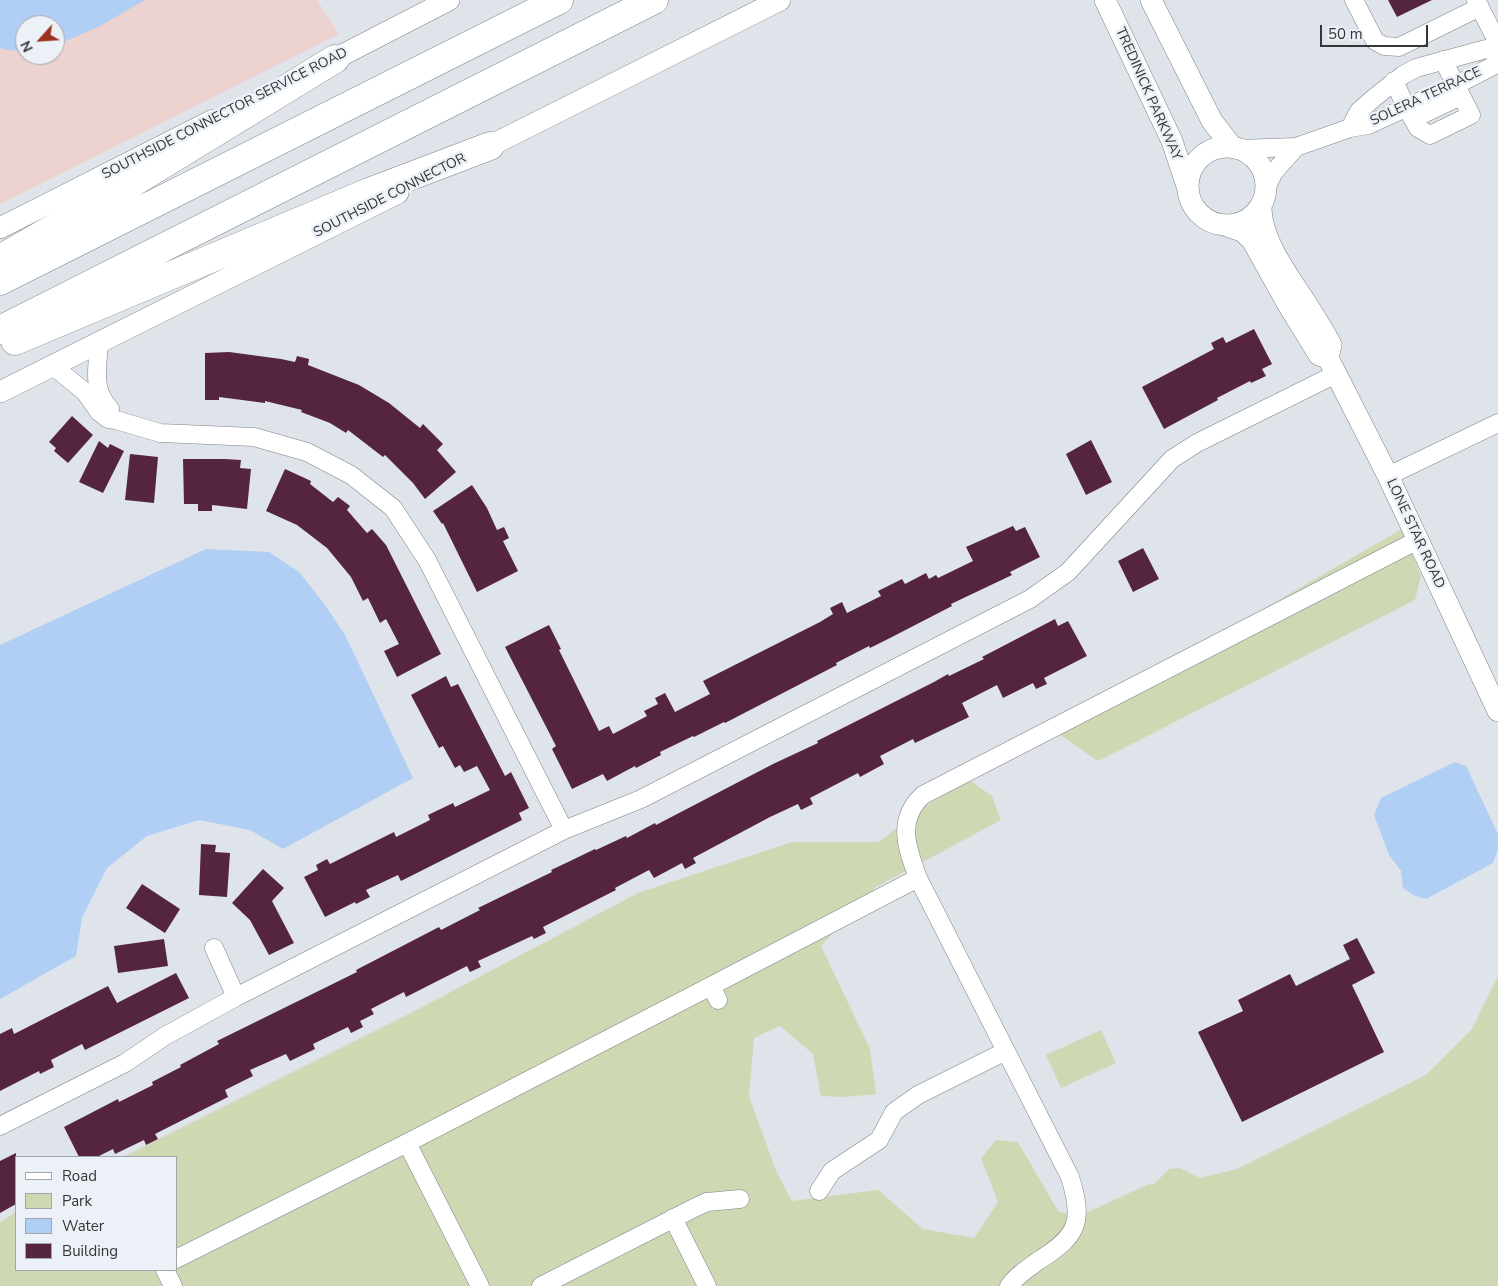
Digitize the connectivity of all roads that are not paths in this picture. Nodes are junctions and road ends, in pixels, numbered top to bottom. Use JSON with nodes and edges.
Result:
{"nodes":[{"id":1,"x":449,"y":0,"type":"edge"},
{"id":2,"x":558,"y":0,"type":"edge"},
{"id":3,"x":654,"y":0,"type":"edge"},
{"id":4,"x":780,"y":0,"type":"edge"},
{"id":5,"x":1105,"y":0,"type":"edge"},
{"id":6,"x":1151,"y":0,"type":"edge"},
{"id":7,"x":1354,"y":0,"type":"edge"},
{"id":8,"x":1478,"y":4,"type":"edge"},
{"id":9,"x":1498,"y":43,"type":"edge"},
{"id":10,"x":1498,"y":52,"type":"edge"},
{"id":11,"x":335,"y":59,"type":"junction"},
{"id":12,"x":1498,"y":59,"type":"edge"},
{"id":13,"x":1443,"y":60,"type":"junction"},
{"id":14,"x":1394,"y":81,"type":"junction"},
{"id":15,"x":1459,"y":91,"type":"junction"},
{"id":16,"x":1409,"y":113,"type":"junction"},
{"id":17,"x":1350,"y":128,"type":"junction"},
{"id":18,"x":490,"y":146,"type":"junction"},
{"id":19,"x":1235,"y":148,"type":"junction"},
{"id":20,"x":1296,"y":148,"type":"junction"},
{"id":21,"x":1188,"y":189,"type":"junction"},
{"id":22,"x":1264,"y":196,"type":"junction"},
{"id":23,"x":1227,"y":226,"type":"junction"},
{"id":24,"x":0,"y":228,"type":"edge"},
{"id":25,"x":0,"y":259,"type":"edge"},
{"id":26,"x":0,"y":281,"type":"edge"},
{"id":27,"x":0,"y":330,"type":"edge"},
{"id":28,"x":99,"y":342,"type":"junction"},
{"id":29,"x":0,"y":347,"type":"edge"},
{"id":30,"x":53,"y":366,"type":"junction"},
{"id":31,"x":1332,"y":366,"type":"junction"},
{"id":32,"x":0,"y":392,"type":"edge"},
{"id":33,"x":116,"y":420,"type":"junction"},
{"id":34,"x":1498,"y":423,"type":"edge"},
{"id":35,"x":1388,"y":476,"type":"junction"},
{"id":36,"x":1418,"y":540,"type":"junction"},
{"id":37,"x":1498,"y":710,"type":"edge"},
{"id":38,"x":564,"y":830,"type":"junction"},
{"id":39,"x":918,"y":878,"type":"junction"},
{"id":40,"x":214,"y":948,"type":"dead end"},
{"id":41,"x":236,"y":997,"type":"junction"},
{"id":42,"x":1006,"y":1051,"type":"junction"},
{"id":43,"x":0,"y":1126,"type":"edge"},
{"id":44,"x":407,"y":1144,"type":"junction"},
{"id":45,"x":819,"y":1191,"type":"dead end"},
{"id":46,"x":740,"y":1199,"type":"dead end"},
{"id":47,"x":673,"y":1218,"type":"junction"},
{"id":48,"x":178,"y":1258,"type":"edge"},
{"id":49,"x":166,"y":1271,"type":"edge"},
{"id":50,"x":173,"y":1286,"type":"edge"},
{"id":51,"x":480,"y":1286,"type":"edge"},
{"id":52,"x":541,"y":1286,"type":"edge"},
{"id":53,"x":707,"y":1286,"type":"edge"},
{"id":54,"x":1008,"y":1286,"type":"edge"}],
"edges":[{"from":1,"to":11,"type":"street","name":"SOUTHSIDE CONNECTOR SERVICE ROAD"},
{"from":2,"to":26,"type":"highway"},
{"from":3,"to":27,"type":"highway"},
{"from":4,"to":18,"type":"street","name":"SOUTHSIDE CONNECTOR"},
{"from":5,"to":21,"type":"street","name":"TREDINICK PARKWAY"},
{"from":6,"to":19,"type":"street"},
{"from":7,"to":8,"type":"street"},
{"from":8,"to":9,"type":"street"},
{"from":10,"to":13,"type":"street","name":"SOLERA TERRACE"},
{"from":11,"to":24,"type":"street","name":"SOUTHSIDE CONNECTOR SERVICE ROAD"},
{"from":11,"to":25,"type":"highway"},
{"from":12,"to":15,"type":"street","name":"SOLERA TERRACE"},
{"from":13,"to":14,"type":"street","name":"SOLERA TERRACE"},
{"from":13,"to":15,"type":"street"},
{"from":14,"to":16,"type":"street"},
{"from":14,"to":17,"type":"street","name":"SOLERA TERRACE"},
{"from":15,"to":16,"type":"street","name":"SOLERA TERRACE"},
{"from":15,"to":16,"type":"street"},
{"from":16,"to":17,"type":"street","name":"SOLERA TERRACE"},
{"from":17,"to":20,"type":"street","name":"SOLERA TERRACE"},
{"from":18,"to":28,"type":"street","name":"SOUTHSIDE CONNECTOR"},
{"from":18,"to":29,"type":"highway"},
{"from":19,"to":20,"type":"street","name":"SOLERA TERRACE"},
{"from":19,"to":21,"type":"street"},
{"from":19,"to":22,"type":"street"},
{"from":20,"to":22,"type":"street","name":"SOLERA TERRACE"},
{"from":21,"to":23,"type":"street"},
{"from":22,"to":23,"type":"street"},
{"from":22,"to":31,"type":"street","name":"LONE STAR ROAD"},
{"from":23,"to":31,"type":"street","name":"LONE STAR ROAD"},
{"from":28,"to":30,"type":"street","name":"SOUTHSIDE CONNECTOR"},
{"from":28,"to":33,"type":"street"},
{"from":30,"to":32,"type":"street","name":"SOUTHSIDE CONNECTOR"},
{"from":30,"to":33,"type":"street"},
{"from":31,"to":35,"type":"street","name":"LONE STAR ROAD"},
{"from":31,"to":38,"type":"street"},
{"from":33,"to":38,"type":"street"},
{"from":34,"to":35,"type":"street"},
{"from":35,"to":36,"type":"street","name":"LONE STAR ROAD"},
{"from":36,"to":37,"type":"street","name":"LONE STAR ROAD"},
{"from":36,"to":39,"type":"street"},
{"from":38,"to":41,"type":"street"},
{"from":39,"to":42,"type":"street"},
{"from":39,"to":44,"type":"street"},
{"from":40,"to":41,"type":"street"},
{"from":41,"to":43,"type":"street"},
{"from":42,"to":45,"type":"street"},
{"from":42,"to":54,"type":"street"},
{"from":44,"to":48,"type":"street"},
{"from":44,"to":51,"type":"street"},
{"from":46,"to":47,"type":"street"},
{"from":47,"to":52,"type":"street"},
{"from":47,"to":53,"type":"street"},
{"from":49,"to":50,"type":"street"}]}
